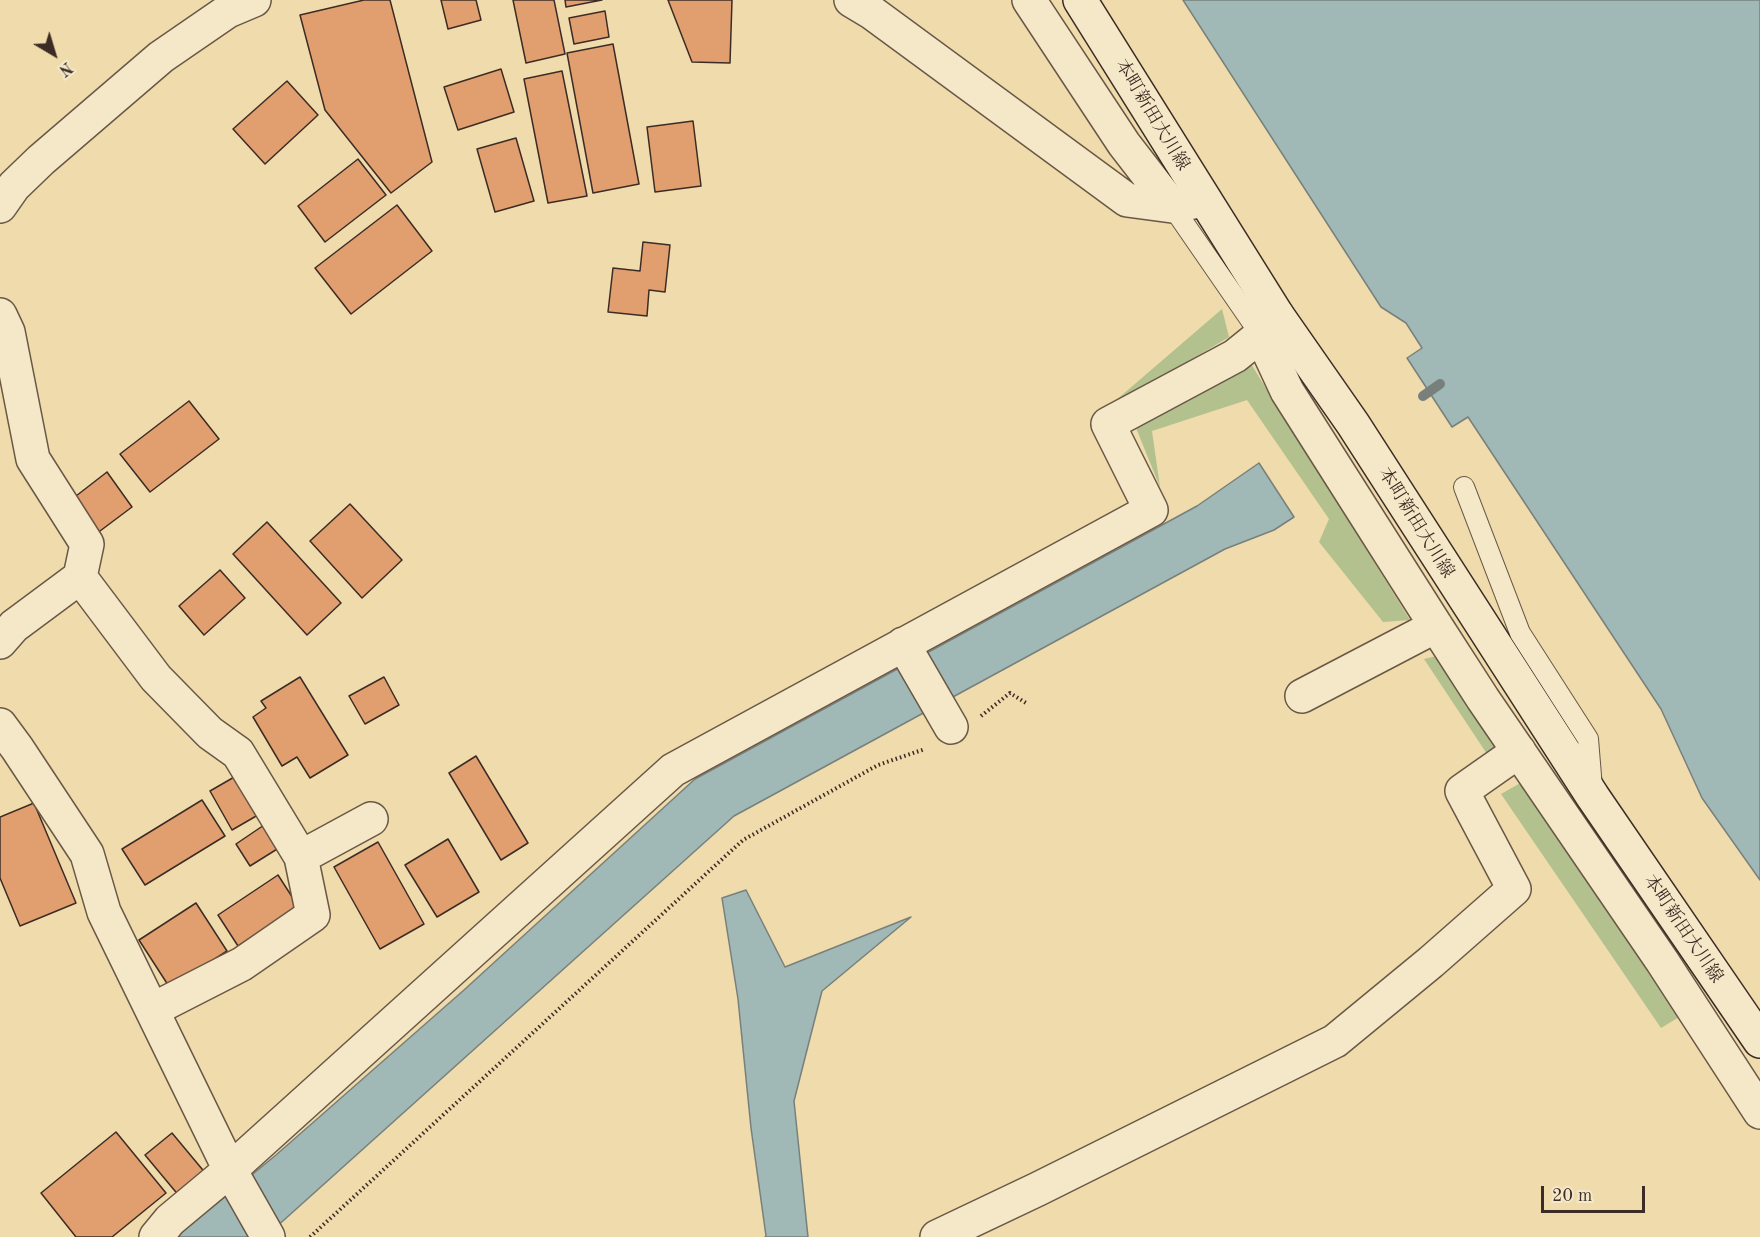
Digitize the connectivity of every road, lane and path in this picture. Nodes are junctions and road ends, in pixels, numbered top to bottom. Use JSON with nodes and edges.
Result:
{"nodes":[{"id":1,"x":254,"y":0,"type":"edge"},
{"id":2,"x":851,"y":0,"type":"edge"},
{"id":3,"x":1029,"y":0,"type":"edge"},
{"id":4,"x":1080,"y":0,"type":"edge"},
{"id":5,"x":1204,"y":200,"type":"junction"},
{"id":6,"x":0,"y":206,"type":"edge"},
{"id":7,"x":1172,"y":206,"type":"junction"},
{"id":8,"x":0,"y":315,"type":"edge"},
{"id":9,"x":1269,"y":325,"type":"junction"},
{"id":10,"x":1464,"y":487,"type":"dead end"},
{"id":11,"x":80,"y":578,"type":"junction"},
{"id":12,"x":1436,"y":626,"type":"junction"},
{"id":13,"x":0,"y":642,"type":"edge"},
{"id":14,"x":903,"y":644,"type":"junction"},
{"id":15,"x":1302,"y":696,"type":"dead end"},
{"id":16,"x":1026,"y":703,"type":"dead end"},
{"id":17,"x":0,"y":725,"type":"edge"},
{"id":18,"x":951,"y":727,"type":"junction"},
{"id":19,"x":1519,"y":751,"type":"junction"},
{"id":20,"x":1593,"y":797,"type":"junction"},
{"id":21,"x":371,"y":819,"type":"dead end"},
{"id":22,"x":301,"y":857,"type":"junction"},
{"id":23,"x":1690,"y":941,"type":"junction"},
{"id":24,"x":1662,"y":961,"type":"junction"},
{"id":25,"x":152,"y":1010,"type":"junction"},
{"id":26,"x":1760,"y":1041,"type":"edge"},
{"id":27,"x":1760,"y":1112,"type":"edge"},
{"id":28,"x":230,"y":1170,"type":"junction"},
{"id":29,"x":156,"y":1237,"type":"edge"},
{"id":30,"x":268,"y":1237,"type":"edge"},
{"id":31,"x":310,"y":1237,"type":"edge"},
{"id":32,"x":937,"y":1237,"type":"edge"}],
"edges":[{"from":1,"to":6,"type":"street"},
{"from":2,"to":7,"type":"street"},
{"from":3,"to":7,"type":"street"},
{"from":4,"to":5,"type":"street","name":"本町新田大川線"},
{"from":5,"to":7,"type":"street"},
{"from":5,"to":9,"type":"street","name":"本町新田大川線"},
{"from":7,"to":9,"type":"lane"},
{"from":8,"to":11,"type":"street"},
{"from":9,"to":12,"type":"street"},
{"from":9,"to":14,"type":"street"},
{"from":9,"to":20,"type":"street","name":"本町新田大川線"},
{"from":10,"to":20,"type":"lane"},
{"from":11,"to":13,"type":"street"},
{"from":11,"to":22,"type":"street"},
{"from":12,"to":15,"type":"street"},
{"from":12,"to":19,"type":"street"},
{"from":14,"to":18,"type":"street"},
{"from":14,"to":28,"type":"street"},
{"from":16,"to":18,"type":"path"},
{"from":17,"to":25,"type":"street"},
{"from":18,"to":31,"type":"path"},
{"from":19,"to":24,"type":"street"},
{"from":19,"to":32,"type":"street"},
{"from":20,"to":23,"type":"street","name":"本町新田大川線"},
{"from":21,"to":22,"type":"street"},
{"from":22,"to":25,"type":"street"},
{"from":23,"to":24,"type":"street"},
{"from":23,"to":26,"type":"street","name":"本町新田大川線"},
{"from":24,"to":27,"type":"street"},
{"from":25,"to":28,"type":"street"},
{"from":28,"to":29,"type":"street"},
{"from":28,"to":30,"type":"street"}]}
